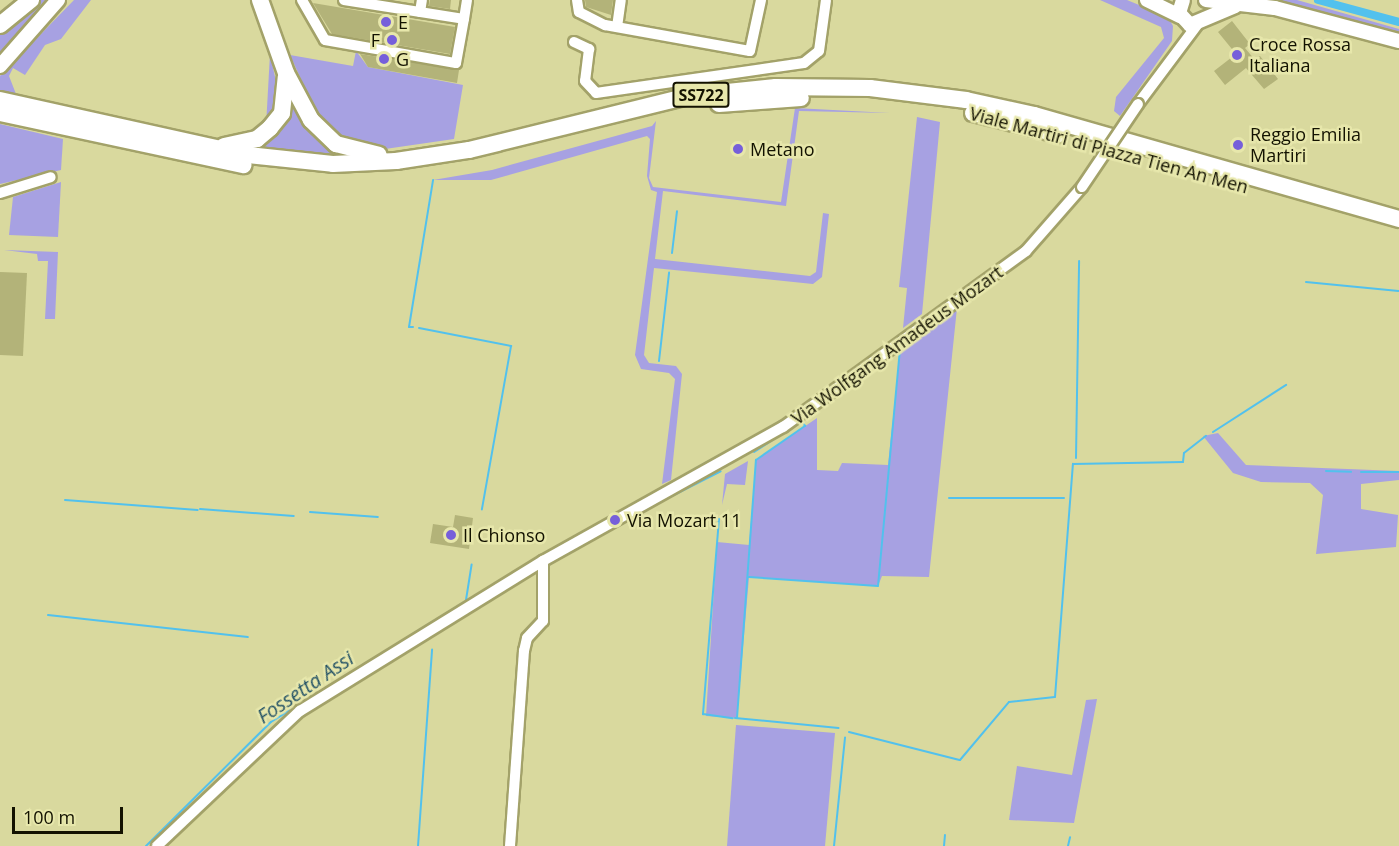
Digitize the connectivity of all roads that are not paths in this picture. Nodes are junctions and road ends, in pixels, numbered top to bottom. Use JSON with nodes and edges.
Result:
{"nodes":[{"id":1,"x":31,"y":0,"type":"edge"},
{"id":2,"x":58,"y":0,"type":"edge"},
{"id":3,"x":260,"y":0,"type":"edge"},
{"id":4,"x":302,"y":0,"type":"edge"},
{"id":5,"x":344,"y":0,"type":"edge"},
{"id":6,"x":422,"y":0,"type":"edge"},
{"id":7,"x":467,"y":0,"type":"edge"},
{"id":8,"x":577,"y":0,"type":"edge"},
{"id":9,"x":621,"y":0,"type":"edge"},
{"id":10,"x":761,"y":0,"type":"edge"},
{"id":11,"x":826,"y":0,"type":"edge"},
{"id":12,"x":1181,"y":0,"type":"edge"},
{"id":13,"x":1205,"y":0,"type":"edge"},
{"id":14,"x":1151,"y":1,"type":"edge"},
{"id":15,"x":381,"y":3,"type":"edge"},
{"id":16,"x":1243,"y":4,"type":"junction"},
{"id":17,"x":420,"y":12,"type":"junction"},
{"id":18,"x":1180,"y":18,"type":"junction"},
{"id":19,"x":464,"y":19,"type":"junction"},
{"id":20,"x":1202,"y":21,"type":"junction"},
{"id":21,"x":0,"y":25,"type":"edge"},
{"id":22,"x":616,"y":27,"type":"junction"},
{"id":23,"x":1399,"y":41,"type":"edge"},
{"id":24,"x":573,"y":42,"type":"dead end"},
{"id":25,"x":1178,"y":46,"type":"junction"},
{"id":26,"x":0,"y":66,"type":"edge"},
{"id":27,"x":286,"y":73,"type":"junction"},
{"id":28,"x":0,"y":100,"type":"edge"},
{"id":29,"x":0,"y":113,"type":"edge"},
{"id":30,"x":214,"y":148,"type":"junction"},
{"id":31,"x":449,"y":153,"type":"junction"},
{"id":32,"x":51,"y":177,"type":"dead end"},
{"id":33,"x":0,"y":193,"type":"edge"},
{"id":34,"x":1399,"y":219,"type":"edge"},
{"id":35,"x":1399,"y":231,"type":"edge"},
{"id":36,"x":543,"y":561,"type":"junction"},
{"id":37,"x":157,"y":846,"type":"edge"},
{"id":38,"x":510,"y":846,"type":"edge"}],
"edges":[{"from":1,"to":21,"type":"highway"},
{"from":2,"to":26,"type":"main road"},
{"from":3,"to":27,"type":"highway","number":"SS722"},
{"from":4,"to":19,"type":"street"},
{"from":5,"to":15,"type":"street"},
{"from":6,"to":17,"type":"street"},
{"from":7,"to":19,"type":"street"},
{"from":8,"to":22,"type":"street"},
{"from":9,"to":22,"type":"street"},
{"from":10,"to":22,"type":"street"},
{"from":11,"to":24,"type":"street"},
{"from":12,"to":14,"type":"main road"},
{"from":12,"to":18,"type":"main road"},
{"from":13,"to":16,"type":"main road"},
{"from":13,"to":20,"type":"main road"},
{"from":14,"to":18,"type":"main road"},
{"from":15,"to":17,"type":"street"},
{"from":16,"to":20,"type":"main road"},
{"from":16,"to":23,"type":"main road"},
{"from":17,"to":19,"type":"street"},
{"from":18,"to":20,"type":"main road"},
{"from":18,"to":25,"type":"street","name":"Via Wolfgang Amadeus Mozart"},
{"from":20,"to":25,"type":"street","name":"Via Wolfgang Amadeus Mozart"},
{"from":25,"to":36,"type":"street","name":"Via Wolfgang Amadeus Mozart","bridge":true},
{"from":27,"to":30,"type":"highway","number":"SS722"},
{"from":27,"to":31,"type":"highway","number":"SS722"},
{"from":28,"to":30,"type":"highway","name":"Viale Martiri di Piazza Tien An Men","number":"SS722"},
{"from":29,"to":35,"type":"highway","name":"Viale Martiri di Piazza Tien An Men","number":"SS722"},
{"from":30,"to":31,"type":"highway","name":"Viale Martiri di Piazza Tien An Men","number":"SS722"},
{"from":31,"to":34,"type":"highway","name":"Viale Martiri di Piazza Tien An Men","number":"SS722"},
{"from":32,"to":33,"type":"street"},
{"from":36,"to":37,"type":"street","name":"Via Wolfgang Amadeus Mozart"},
{"from":36,"to":38,"type":"street"}]}
